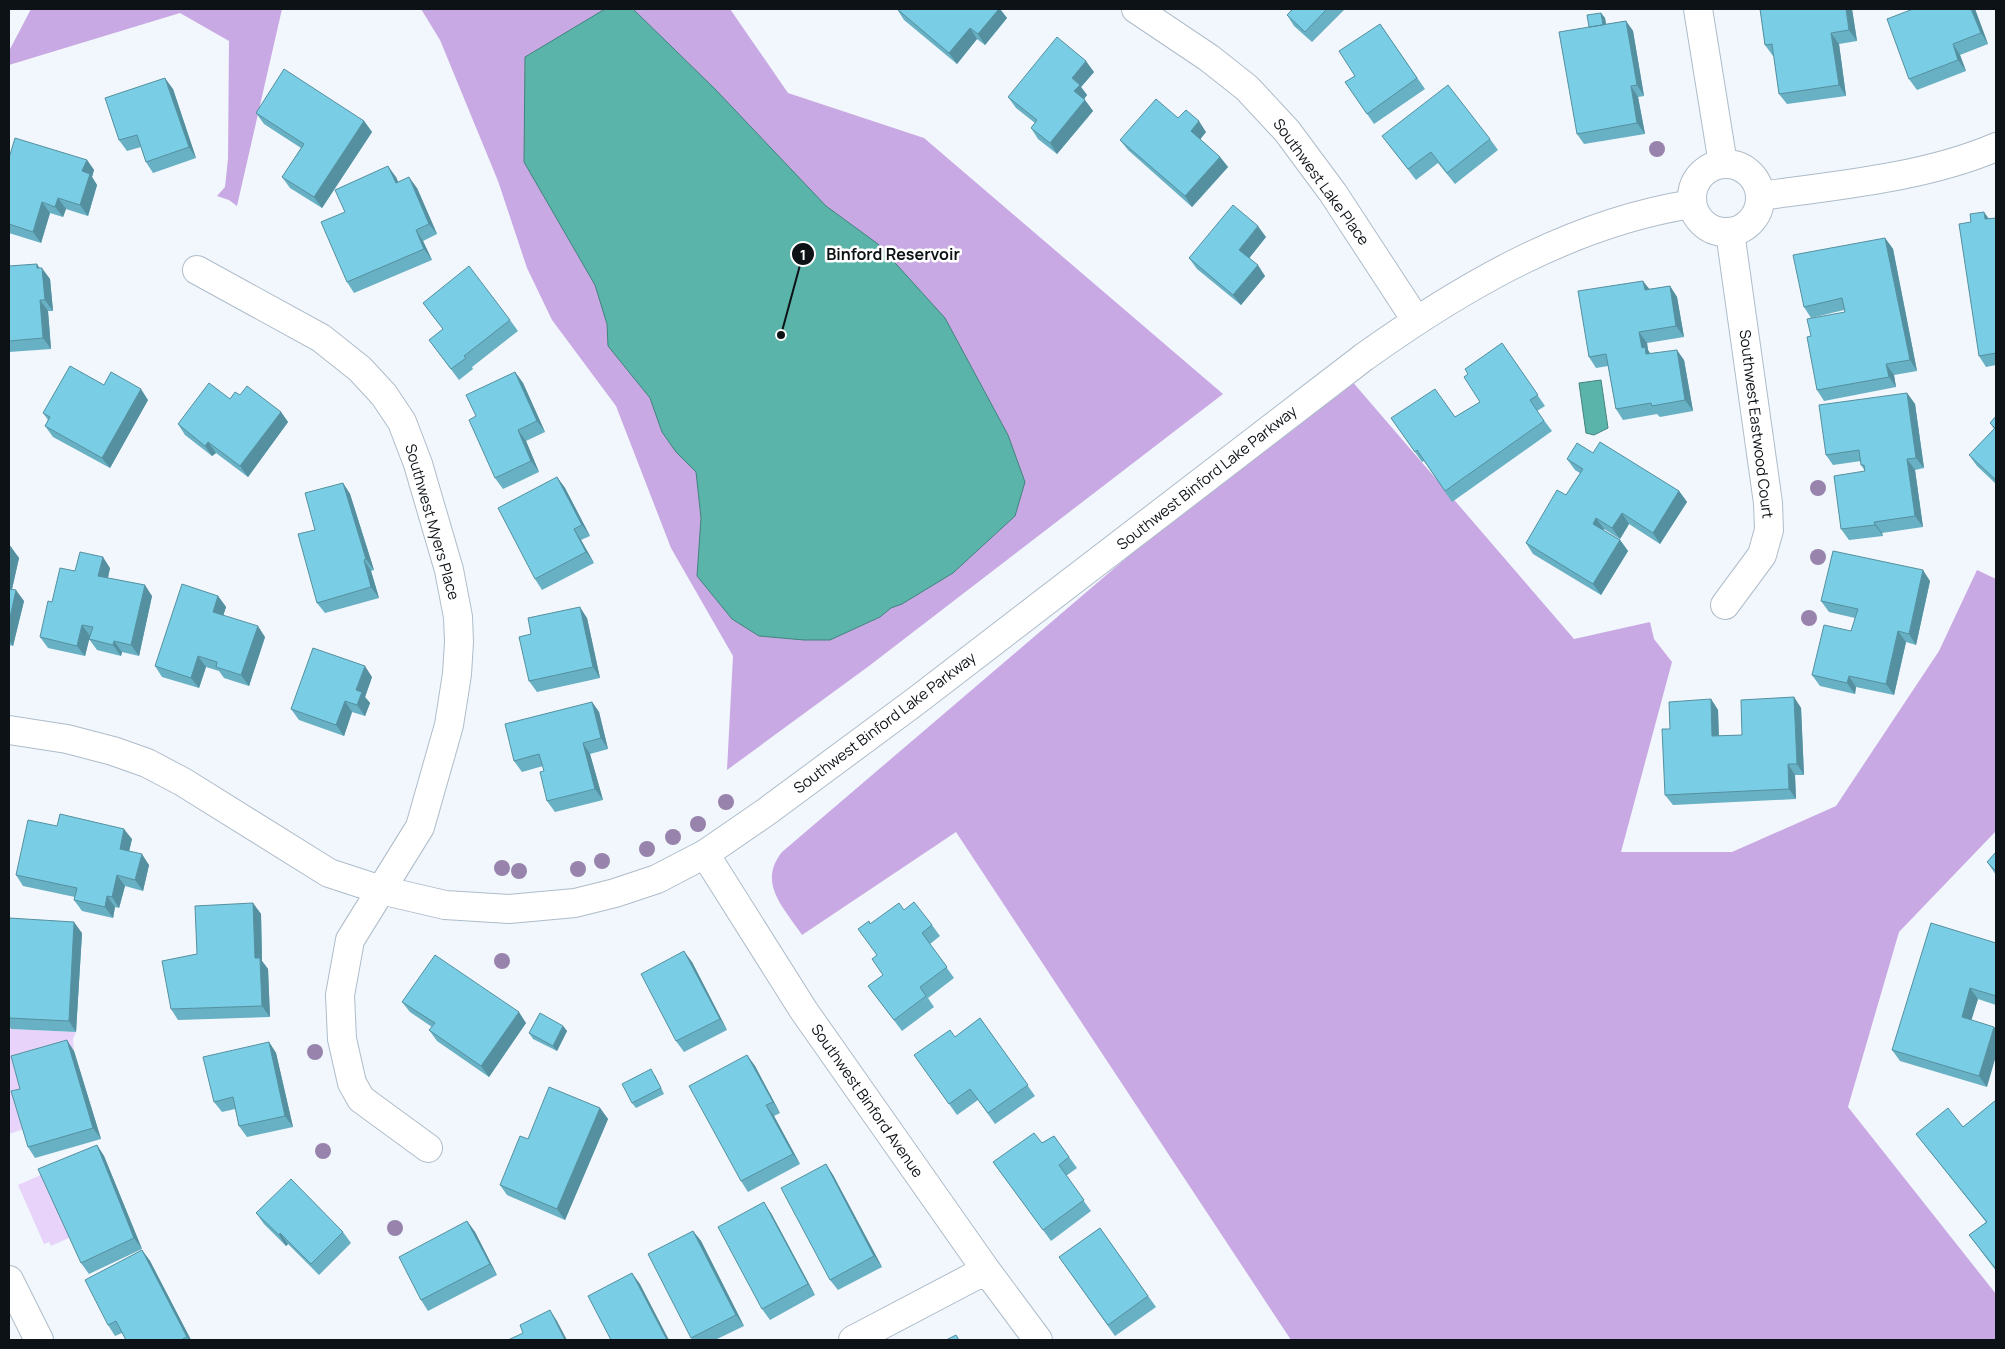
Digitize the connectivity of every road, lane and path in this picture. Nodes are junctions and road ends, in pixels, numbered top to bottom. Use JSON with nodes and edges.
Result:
{"nodes":[{"id":1,"x":1136,"y":9,"type":"edge"},
{"id":2,"x":1698,"y":9,"type":"edge"},
{"id":3,"x":1996,"y":147,"type":"edge"},
{"id":4,"x":1723,"y":164,"type":"junction"},
{"id":5,"x":1760,"y":196,"type":"junction"},
{"id":6,"x":1692,"y":204,"type":"junction"},
{"id":7,"x":1730,"y":232,"type":"junction"},
{"id":8,"x":197,"y":270,"type":"dead end"},
{"id":9,"x":1416,"y":320,"type":"junction"},
{"id":10,"x":1725,"y":605,"type":"dead end"},
{"id":11,"x":9,"y":730,"type":"edge"},
{"id":12,"x":705,"y":854,"type":"junction"},
{"id":13,"x":381,"y":890,"type":"junction"},
{"id":14,"x":428,"y":1148,"type":"dead end"},
{"id":15,"x":986,"y":1270,"type":"junction"},
{"id":16,"x":9,"y":1280,"type":"edge"},
{"id":17,"x":39,"y":1340,"type":"edge"},
{"id":18,"x":853,"y":1340,"type":"edge"},
{"id":19,"x":1038,"y":1340,"type":"edge"}],
"edges":[{"from":1,"to":9,"type":"street","name":"Southwest Lake Place"},
{"from":2,"to":4,"type":"street"},
{"from":3,"to":5,"type":"street"},
{"from":4,"to":5,"type":"street"},
{"from":4,"to":6,"type":"street"},
{"from":5,"to":7,"type":"street"},
{"from":6,"to":7,"type":"street"},
{"from":6,"to":9,"type":"street","name":"Southwest Binford Lake Parkway"},
{"from":7,"to":10,"type":"street","name":"Southwest Eastwood Court"},
{"from":8,"to":13,"type":"street","name":"Southwest Myers Place"},
{"from":9,"to":12,"type":"street","name":"Southwest Binford Lake Parkway"},
{"from":11,"to":13,"type":"street","name":"Southwest Binford Lake Parkway"},
{"from":12,"to":13,"type":"street","name":"Southwest Binford Lake Parkway"},
{"from":12,"to":15,"type":"street","name":"Southwest Binford Avenue"},
{"from":13,"to":14,"type":"street","name":"Southwest Myers Place"},
{"from":15,"to":18,"type":"street"},
{"from":15,"to":19,"type":"street","name":"Southwest Binford Avenue"},
{"from":16,"to":17,"type":"street"}]}
